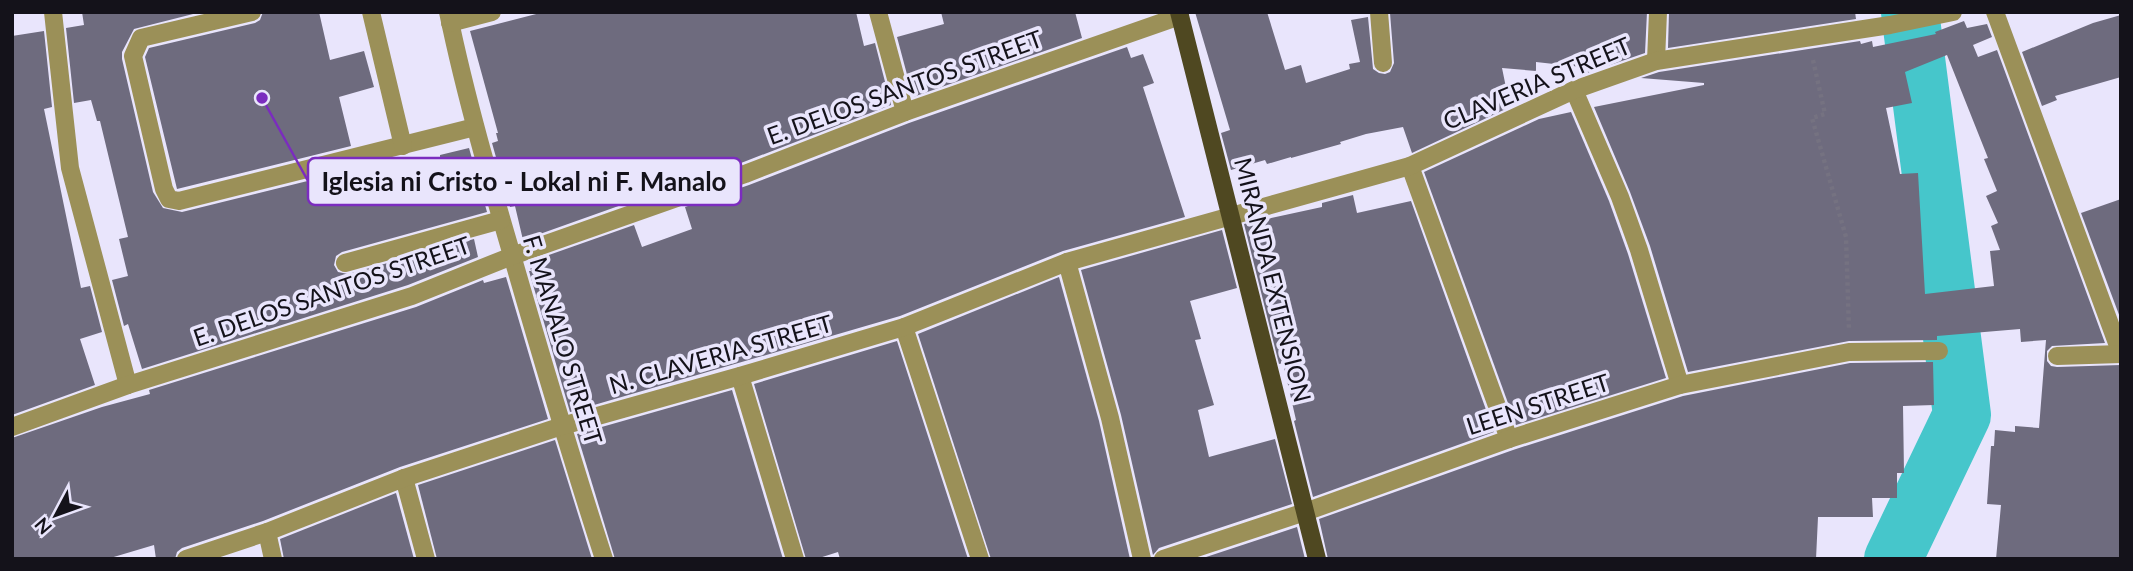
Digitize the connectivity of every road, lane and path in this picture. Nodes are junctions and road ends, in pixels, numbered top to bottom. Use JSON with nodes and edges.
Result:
{"nodes":[{"id":1,"x":53,"y":12,"type":"edge"},
{"id":2,"x":252,"y":12,"type":"edge"},
{"id":3,"x":371,"y":12,"type":"edge"},
{"id":4,"x":492,"y":12,"type":"edge"},
{"id":5,"x":878,"y":12,"type":"edge"},
{"id":6,"x":1379,"y":12,"type":"edge"},
{"id":7,"x":1658,"y":12,"type":"edge"},
{"id":8,"x":1995,"y":12,"type":"edge"},
{"id":9,"x":1951,"y":13,"type":"edge"},
{"id":10,"x":1180,"y":14,"type":"edge"},
{"id":11,"x":449,"y":18,"type":"edge"},
{"id":12,"x":1808,"y":38,"type":"junction"},
{"id":13,"x":1657,"y":61,"type":"junction"},
{"id":14,"x":1383,"y":63,"type":"dead end"},
{"id":15,"x":1574,"y":90,"type":"junction"},
{"id":16,"x":905,"y":112,"type":"junction"},
{"id":17,"x":475,"y":127,"type":"junction"},
{"id":18,"x":403,"y":146,"type":"junction"},
{"id":19,"x":1410,"y":166,"type":"junction"},
{"id":20,"x":1230,"y":215,"type":"junction"},
{"id":21,"x":501,"y":220,"type":"junction"},
{"id":22,"x":512,"y":256,"type":"junction"},
{"id":23,"x":1067,"y":262,"type":"junction"},
{"id":24,"x":345,"y":263,"type":"dead end"},
{"id":25,"x":904,"y":327,"type":"junction"},
{"id":26,"x":1849,"y":352,"type":"junction"},
{"id":27,"x":1939,"y":352,"type":"dead end"},
{"id":28,"x":2121,"y":354,"type":"edge"},
{"id":29,"x":2057,"y":356,"type":"dead end"},
{"id":30,"x":740,"y":376,"type":"junction"},
{"id":31,"x":128,"y":385,"type":"junction"},
{"id":32,"x":1680,"y":385,"type":"junction"},
{"id":33,"x":562,"y":426,"type":"junction"},
{"id":34,"x":12,"y":427,"type":"edge"},
{"id":35,"x":1509,"y":439,"type":"junction"},
{"id":36,"x":404,"y":478,"type":"junction"},
{"id":37,"x":1305,"y":512,"type":"junction"},
{"id":38,"x":267,"y":532,"type":"junction"},
{"id":39,"x":186,"y":559,"type":"edge"},
{"id":40,"x":273,"y":559,"type":"edge"},
{"id":41,"x":426,"y":559,"type":"edge"},
{"id":42,"x":604,"y":559,"type":"edge"},
{"id":43,"x":796,"y":559,"type":"edge"},
{"id":44,"x":980,"y":559,"type":"edge"},
{"id":45,"x":1142,"y":559,"type":"edge"},
{"id":46,"x":1163,"y":559,"type":"edge"},
{"id":47,"x":1317,"y":559,"type":"edge"}],
"edges":[{"from":1,"to":31,"type":"street"},
{"from":2,"to":18,"type":"street"},
{"from":3,"to":18,"type":"street"},
{"from":4,"to":11,"type":"street"},
{"from":5,"to":16,"type":"street"},
{"from":6,"to":14,"type":"street"},
{"from":7,"to":13,"type":"street"},
{"from":8,"to":28,"type":"street"},
{"from":9,"to":12,"type":"street","name":"CLAVERIA STREET"},
{"from":10,"to":16,"type":"street","name":"E. DELOS SANTOS STREET"},
{"from":10,"to":20,"type":"main road","name":"MIRANDA EXTENSION"},
{"from":11,"to":17,"type":"street","name":"F. MANALO STREET"},
{"from":12,"to":13,"type":"street","name":"CLAVERIA STREET"},
{"from":12,"to":26,"type":"path"},
{"from":13,"to":15,"type":"street","name":"CLAVERIA STREET"},
{"from":15,"to":19,"type":"street","name":"CLAVERIA STREET"},
{"from":15,"to":32,"type":"street"},
{"from":16,"to":22,"type":"street","name":"E. DELOS SANTOS STREET"},
{"from":17,"to":18,"type":"street"},
{"from":17,"to":21,"type":"street","name":"F. MANALO STREET"},
{"from":19,"to":20,"type":"street","name":"CLAVERIA STREET"},
{"from":19,"to":35,"type":"street"},
{"from":20,"to":23,"type":"street","name":"N. CLAVERIA STREET"},
{"from":20,"to":37,"type":"main road","name":"MIRANDA EXTENSION"},
{"from":21,"to":22,"type":"street","name":"F. MANALO STREET"},
{"from":21,"to":24,"type":"street"},
{"from":22,"to":31,"type":"street","name":"E. DELOS SANTOS STREET"},
{"from":22,"to":33,"type":"street","name":"F. MANALO STREET"},
{"from":23,"to":25,"type":"street","name":"N. CLAVERIA STREET"},
{"from":23,"to":45,"type":"street"},
{"from":25,"to":30,"type":"street","name":"N. CLAVERIA STREET"},
{"from":25,"to":44,"type":"street"},
{"from":26,"to":27,"type":"street","name":"LEEN STREET"},
{"from":26,"to":32,"type":"street","name":"LEEN STREET"},
{"from":28,"to":29,"type":"street"},
{"from":30,"to":33,"type":"street","name":"N. CLAVERIA STREET"},
{"from":30,"to":43,"type":"street"},
{"from":31,"to":34,"type":"street","name":"E. DELOS SANTOS STREET"},
{"from":32,"to":35,"type":"street","name":"LEEN STREET"},
{"from":33,"to":36,"type":"street","name":"N. CLAVERIA STREET"},
{"from":33,"to":42,"type":"street","name":"F. MANALO STREET"},
{"from":35,"to":37,"type":"street","name":"LEEN STREET"},
{"from":36,"to":38,"type":"street","name":"N. CLAVERIA STREET"},
{"from":36,"to":41,"type":"street"},
{"from":37,"to":46,"type":"street","name":"LEEN STREET"},
{"from":37,"to":47,"type":"main road","name":"MIRANDA EXTENSION"},
{"from":38,"to":39,"type":"street","name":"N. CLAVERIA STREET"},
{"from":38,"to":40,"type":"street"}]}
